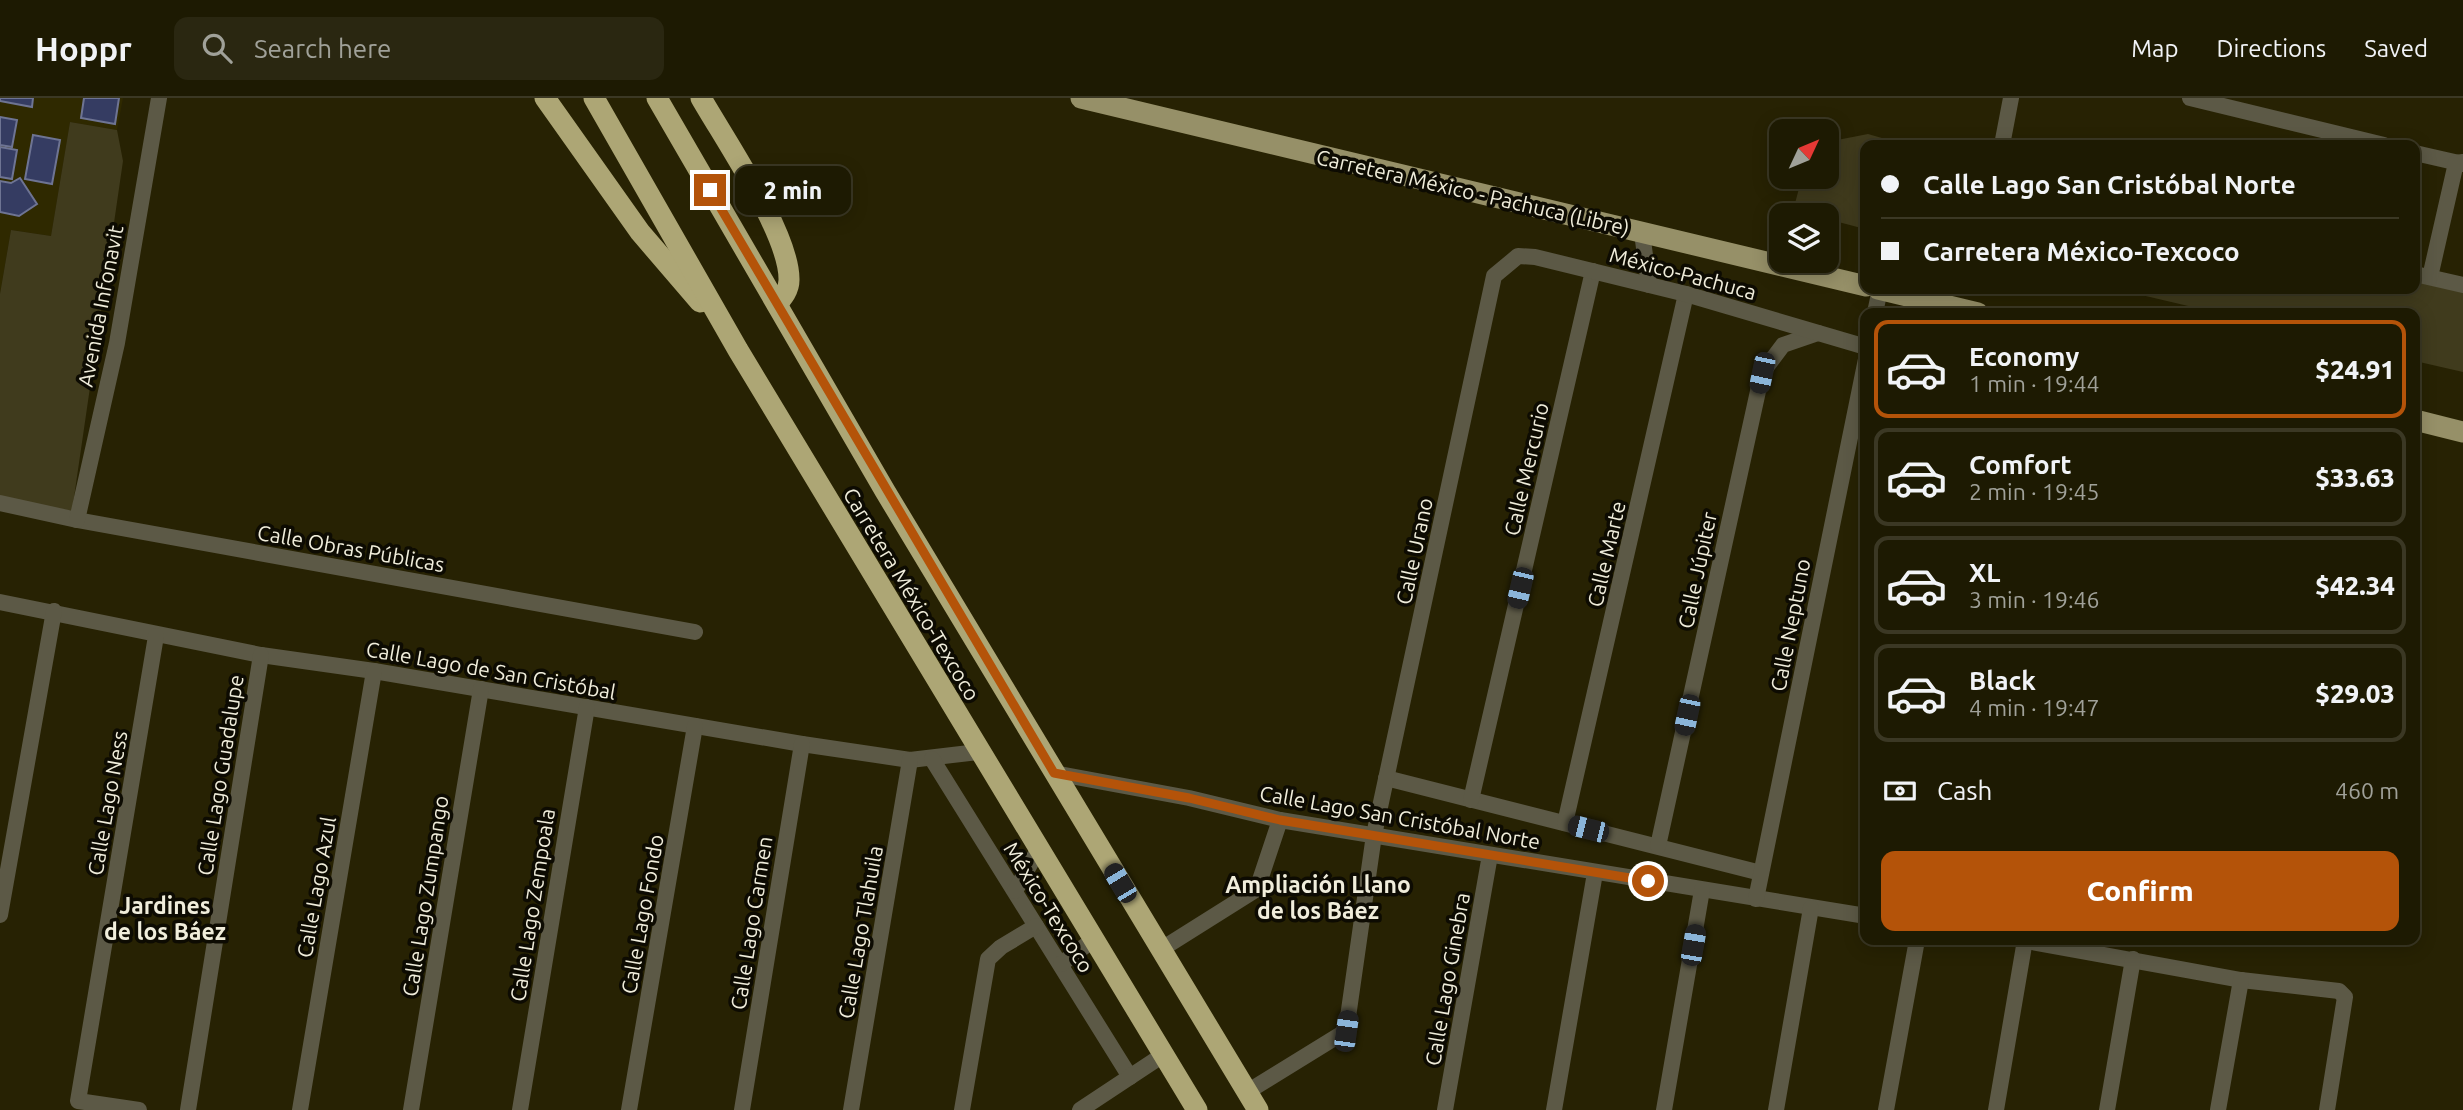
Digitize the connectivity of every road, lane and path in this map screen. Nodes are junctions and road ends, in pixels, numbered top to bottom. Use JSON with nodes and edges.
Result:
{"nodes":[{"id":1,"x":159,"y":98,"type":"edge"},
{"id":2,"x":545,"y":98,"type":"edge"},
{"id":3,"x":594,"y":98,"type":"edge"},
{"id":4,"x":657,"y":98,"type":"edge"},
{"id":5,"x":701,"y":98,"type":"edge"},
{"id":6,"x":1081,"y":98,"type":"edge"},
{"id":7,"x":2011,"y":98,"type":"edge"},
{"id":8,"x":2190,"y":98,"type":"edge"},
{"id":9,"x":2003,"y":140,"type":"edge"},
{"id":10,"x":2363,"y":140,"type":"edge"},
{"id":11,"x":2420,"y":154,"type":"edge"},
{"id":12,"x":2461,"y":163,"type":"edge"},
{"id":13,"x":1642,"y":233,"type":"junction"},
{"id":14,"x":1593,"y":271,"type":"junction"},
{"id":15,"x":2423,"y":275,"type":"edge"},
{"id":16,"x":1494,"y":276,"type":"joint"},
{"id":17,"x":1649,"y":285,"type":"junction"},
{"id":18,"x":1860,"y":285,"type":"edge"},
{"id":19,"x":2463,"y":285,"type":"edge"},
{"id":20,"x":1686,"y":294,"type":"junction"},
{"id":21,"x":1900,"y":294,"type":"edge"},
{"id":22,"x":777,"y":304,"type":"junction"},
{"id":23,"x":1957,"y":308,"type":"edge"},
{"id":24,"x":725,"y":328,"type":"junction"},
{"id":25,"x":1818,"y":333,"type":"junction"},
{"id":26,"x":1860,"y":345,"type":"edge"},
{"id":27,"x":1860,"y":388,"type":"edge"},
{"id":28,"x":2420,"y":421,"type":"edge"},
{"id":29,"x":2463,"y":432,"type":"edge"},
{"id":30,"x":0,"y":503,"type":"edge"},
{"id":31,"x":77,"y":520,"type":"junction"},
{"id":32,"x":0,"y":602,"type":"edge"},
{"id":33,"x":54,"y":611,"type":"junction"},
{"id":34,"x":695,"y":632,"type":"dead end"},
{"id":35,"x":156,"y":636,"type":"junction"},
{"id":36,"x":261,"y":655,"type":"junction"},
{"id":37,"x":374,"y":671,"type":"junction"},
{"id":38,"x":481,"y":689,"type":"junction"},
{"id":39,"x":587,"y":707,"type":"junction"},
{"id":40,"x":695,"y":726,"type":"junction"},
{"id":41,"x":802,"y":744,"type":"junction"},
{"id":42,"x":978,"y":752,"type":"junction"},
{"id":43,"x":910,"y":760,"type":"junction"},
{"id":44,"x":932,"y":760,"type":"junction"},
{"id":45,"x":1054,"y":773,"type":"junction"},
{"id":46,"x":1386,"y":778,"type":"junction"},
{"id":47,"x":1471,"y":800,"type":"junction"},
{"id":48,"x":1280,"y":820,"type":"junction"},
{"id":49,"x":1565,"y":823,"type":"junction"},
{"id":50,"x":1374,"y":835,"type":"junction"},
{"id":51,"x":1658,"y":846,"type":"junction"},
{"id":52,"x":1038,"y":849,"type":"junction"},
{"id":53,"x":1490,"y":855,"type":"junction"},
{"id":54,"x":1595,"y":873,"type":"junction"},
{"id":55,"x":1761,"y":873,"type":"junction"},
{"id":56,"x":1702,"y":890,"type":"junction"},
{"id":57,"x":1015,"y":891,"type":"junction"},
{"id":58,"x":1756,"y":899,"type":"junction"},
{"id":59,"x":1811,"y":908,"type":"junction"},
{"id":60,"x":0,"y":915,"type":"edge"},
{"id":61,"x":1860,"y":915,"type":"edge"},
{"id":62,"x":1036,"y":926,"type":"junction"},
{"id":63,"x":1093,"y":940,"type":"junction"},
{"id":64,"x":1916,"y":945,"type":"edge"},
{"id":65,"x":2022,"y":945,"type":"edge"},
{"id":66,"x":2052,"y":945,"type":"edge"},
{"id":67,"x":1160,"y":950,"type":"junction"},
{"id":68,"x":2133,"y":959,"type":"junction"},
{"id":69,"x":1061,"y":964,"type":"junction"},
{"id":70,"x":2241,"y":980,"type":"junction"},
{"id":71,"x":1163,"y":1055,"type":"junction"},
{"id":72,"x":1129,"y":1077,"type":"junction"},
{"id":73,"x":1253,"y":1101,"type":"edge"},
{"id":74,"x":139,"y":1110,"type":"edge"},
{"id":75,"x":188,"y":1110,"type":"edge"},
{"id":76,"x":300,"y":1110,"type":"edge"},
{"id":77,"x":411,"y":1110,"type":"edge"},
{"id":78,"x":520,"y":1110,"type":"edge"},
{"id":79,"x":629,"y":1110,"type":"edge"},
{"id":80,"x":742,"y":1110,"type":"edge"},
{"id":81,"x":851,"y":1110,"type":"edge"},
{"id":82,"x":962,"y":1110,"type":"edge"},
{"id":83,"x":1080,"y":1110,"type":"edge"},
{"id":84,"x":1196,"y":1110,"type":"edge"},
{"id":85,"x":1445,"y":1110,"type":"edge"},
{"id":86,"x":1554,"y":1110,"type":"edge"},
{"id":87,"x":1664,"y":1110,"type":"edge"},
{"id":88,"x":1776,"y":1110,"type":"edge"},
{"id":89,"x":1886,"y":1110,"type":"edge"},
{"id":90,"x":1996,"y":1110,"type":"edge"},
{"id":91,"x":2107,"y":1110,"type":"edge"},
{"id":92,"x":2218,"y":1110,"type":"edge"},
{"id":93,"x":2327,"y":1110,"type":"edge"}],
"edges":[{"from":1,"to":31,"type":"street","name":"Avenida Infonavit"},
{"from":2,"to":24,"type":"highway"},
{"from":3,"to":24,"type":"highway","name":"Carretera México-Texcoco"},
{"from":4,"to":22,"type":"highway","name":"Carretera México-Texcoco"},
{"from":5,"to":22,"type":"highway"},
{"from":6,"to":13,"type":"main road","name":"Carretera México - Pachuca (Libre)"},
{"from":7,"to":9,"type":"street"},
{"from":8,"to":10,"type":"street"},
{"from":11,"to":12,"type":"street"},
{"from":12,"to":15,"type":"street"},
{"from":13,"to":17,"type":"street"},
{"from":13,"to":18,"type":"main road","name":"Carretera México - Pachuca (Libre)"},
{"from":14,"to":16,"type":"street","name":"México-Pachuca"},
{"from":14,"to":17,"type":"street","name":"México-Pachuca"},
{"from":14,"to":47,"type":"street","name":"Calle Mercurio"},
{"from":15,"to":19,"type":"street"},
{"from":16,"to":46,"type":"street","name":"Calle Urano"},
{"from":17,"to":20,"type":"street","name":"México-Pachuca"},
{"from":20,"to":25,"type":"street","name":"México-Pachuca"},
{"from":20,"to":49,"type":"street","name":"Calle Marte"},
{"from":21,"to":23,"type":"main road"},
{"from":22,"to":45,"type":"highway","name":"Carretera México-Texcoco"},
{"from":24,"to":42,"type":"highway","name":"Carretera México-Texcoco"},
{"from":25,"to":26,"type":"street","name":"México-Pachuca"},
{"from":25,"to":51,"type":"street","name":"Calle Júpiter"},
{"from":27,"to":55,"type":"street","name":"Calle Neptuno"},
{"from":28,"to":29,"type":"main road"},
{"from":30,"to":31,"type":"street","name":"Calle Obras Públicas"},
{"from":31,"to":34,"type":"street","name":"Calle Obras Públicas"},
{"from":32,"to":33,"type":"street","name":"Calle Lago de San Cristóbal"},
{"from":33,"to":35,"type":"street","name":"Calle Lago de San Cristóbal"},
{"from":33,"to":60,"type":"street"},
{"from":35,"to":36,"type":"street","name":"Calle Lago de San Cristóbal"},
{"from":35,"to":74,"type":"street","name":"Calle Lago Ness"},
{"from":36,"to":37,"type":"street","name":"Calle Lago de San Cristóbal"},
{"from":36,"to":75,"type":"street","name":"Calle Lago Guadalupe"},
{"from":37,"to":38,"type":"street","name":"Calle Lago de San Cristóbal"},
{"from":37,"to":76,"type":"street","name":"Calle Lago Azul"},
{"from":38,"to":39,"type":"street","name":"Calle Lago de San Cristóbal"},
{"from":38,"to":77,"type":"street","name":"Calle Lago Zumpango"},
{"from":39,"to":40,"type":"street","name":"Calle Lago de San Cristóbal"},
{"from":39,"to":78,"type":"street","name":"Calle Lago Zempoala"},
{"from":40,"to":41,"type":"street","name":"Calle Lago de San Cristóbal"},
{"from":40,"to":79,"type":"street","name":"Calle Lago Fondo"},
{"from":41,"to":43,"type":"street","name":"Calle Lago de San Cristóbal"},
{"from":41,"to":80,"type":"street","name":"Calle Lago Carmen"},
{"from":42,"to":44,"type":"street","name":"Calle Lago de San Cristóbal"},
{"from":42,"to":52,"type":"highway","name":"Carretera México-Texcoco"},
{"from":43,"to":44,"type":"street","name":"Calle Lago de San Cristóbal"},
{"from":43,"to":81,"type":"street","name":"Calle Lago Tlahuila"},
{"from":44,"to":57,"type":"street","name":"México-Texcoco"},
{"from":45,"to":48,"type":"street","name":"Calle Lago San Cristóbal Norte"},
{"from":45,"to":67,"type":"highway","name":"Carretera México-Texcoco"},
{"from":46,"to":47,"type":"street","name":"Calle Lago San Cristóbal Norte"},
{"from":46,"to":50,"type":"street","name":"Calle Urano"},
{"from":47,"to":49,"type":"street","name":"Calle Lago San Cristóbal Norte"},
{"from":48,"to":50,"type":"street","name":"Calle Lago San Cristóbal Norte"},
{"from":48,"to":67,"type":"street"},
{"from":49,"to":51,"type":"street","name":"Calle Lago San Cristóbal Norte"},
{"from":50,"to":53,"type":"street","name":"Calle Lago San Cristóbal Norte"},
{"from":50,"to":73,"type":"street","name":"Calle Urano"},
{"from":51,"to":55,"type":"street","name":"Calle Lago San Cristóbal Norte"},
{"from":52,"to":57,"type":"street"},
{"from":52,"to":63,"type":"highway","name":"Carretera México-Texcoco"},
{"from":53,"to":54,"type":"street","name":"Calle Lago San Cristóbal Norte"},
{"from":53,"to":85,"type":"street","name":"Calle Lago Ginebra"},
{"from":54,"to":56,"type":"street","name":"Calle Lago San Cristóbal Norte"},
{"from":54,"to":86,"type":"street"},
{"from":55,"to":58,"type":"street","name":"Calle Neptuno"},
{"from":56,"to":58,"type":"street","name":"Calle Lago San Cristóbal Norte"},
{"from":56,"to":87,"type":"street"},
{"from":57,"to":62,"type":"street","name":"México-Texcoco"},
{"from":58,"to":59,"type":"street","name":"Calle Lago San Cristóbal Norte"},
{"from":59,"to":61,"type":"street","name":"Calle Lago San Cristóbal Norte"},
{"from":59,"to":88,"type":"street"},
{"from":62,"to":69,"type":"street","name":"México-Texcoco"},
{"from":62,"to":82,"type":"street"},
{"from":63,"to":69,"type":"street"},
{"from":63,"to":71,"type":"highway","name":"Carretera México-Texcoco"},
{"from":64,"to":89,"type":"street"},
{"from":65,"to":90,"type":"street"},
{"from":66,"to":68,"type":"street"},
{"from":67,"to":73,"type":"highway","name":"Carretera México-Texcoco"},
{"from":68,"to":70,"type":"street"},
{"from":68,"to":91,"type":"street"},
{"from":69,"to":72,"type":"street","name":"México-Texcoco"},
{"from":70,"to":92,"type":"street"},
{"from":70,"to":93,"type":"street"},
{"from":71,"to":72,"type":"street"},
{"from":71,"to":84,"type":"highway","name":"Carretera México-Texcoco"},
{"from":72,"to":83,"type":"street"}]}
